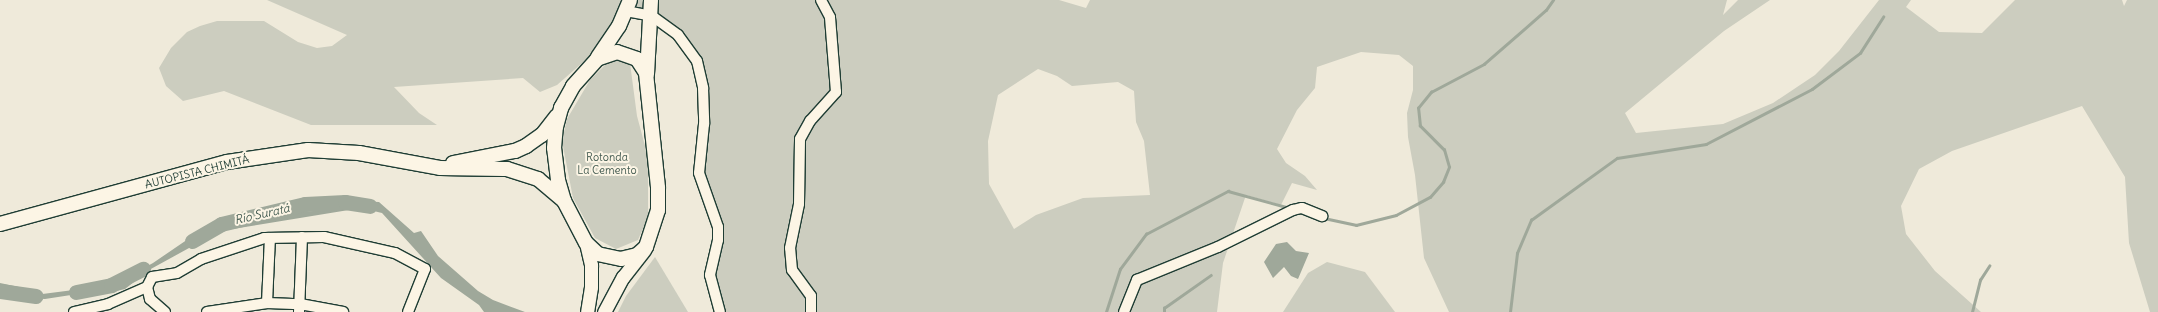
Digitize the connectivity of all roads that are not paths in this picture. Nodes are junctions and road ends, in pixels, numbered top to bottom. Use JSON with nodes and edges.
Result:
{"nodes":[{"id":1,"x":651,"y":0,"type":"edge"},
{"id":2,"x":821,"y":0,"type":"edge"},
{"id":3,"x":628,"y":6,"type":"edge"},
{"id":4,"x":652,"y":16,"type":"junction"},
{"id":5,"x":593,"y":63,"type":"junction"},
{"id":6,"x":647,"y":79,"type":"junction"},
{"id":7,"x":561,"y":108,"type":"junction"},
{"id":8,"x":398,"y":160,"type":"junction"},
{"id":9,"x":564,"y":201,"type":"junction"},
{"id":10,"x":1322,"y":216,"type":"dead end"},
{"id":11,"x":0,"y":224,"type":"edge"},
{"id":12,"x":302,"y":237,"type":"junction"},
{"id":13,"x":270,"y":238,"type":"junction"},
{"id":14,"x":586,"y":243,"type":"junction"},
{"id":15,"x":646,"y":247,"type":"junction"},
{"id":16,"x":147,"y":287,"type":"junction"},
{"id":17,"x":267,"y":303,"type":"junction"},
{"id":18,"x":299,"y":308,"type":"edge"},
{"id":19,"x":74,"y":312,"type":"edge"},
{"id":20,"x":165,"y":312,"type":"edge"},
{"id":21,"x":207,"y":312,"type":"edge"},
{"id":22,"x":343,"y":312,"type":"edge"},
{"id":23,"x":408,"y":312,"type":"edge"},
{"id":24,"x":587,"y":312,"type":"edge"},
{"id":25,"x":604,"y":312,"type":"edge"},
{"id":26,"x":720,"y":312,"type":"edge"},
{"id":27,"x":811,"y":312,"type":"edge"},
{"id":28,"x":1124,"y":312,"type":"edge"}],
"edges":[{"from":1,"to":4,"type":"highway"},
{"from":2,"to":27,"type":"street"},
{"from":3,"to":4,"type":"street"},
{"from":3,"to":5,"type":"highway"},
{"from":4,"to":6,"type":"highway"},
{"from":4,"to":26,"type":"street"},
{"from":5,"to":6,"type":"highway"},
{"from":5,"to":7,"type":"highway"},
{"from":6,"to":15,"type":"highway"},
{"from":7,"to":8,"type":"highway","name":"AUTOPISTA CHIMITÁ"},
{"from":7,"to":9,"type":"highway"},
{"from":8,"to":9,"type":"highway","name":"AUTOPISTA CHIMITÁ"},
{"from":8,"to":11,"type":"highway","name":"AUTOPISTA CHIMITÁ"},
{"from":9,"to":14,"type":"highway"},
{"from":10,"to":28,"type":"street"},
{"from":12,"to":13,"type":"street"},
{"from":12,"to":18,"type":"street"},
{"from":12,"to":23,"type":"street"},
{"from":13,"to":16,"type":"street"},
{"from":13,"to":17,"type":"street"},
{"from":14,"to":15,"type":"highway"},
{"from":14,"to":24,"type":"main road"},
{"from":15,"to":25,"type":"main road"},
{"from":16,"to":19,"type":"street"},
{"from":16,"to":20,"type":"street"},
{"from":17,"to":18,"type":"street"},
{"from":17,"to":21,"type":"street"},
{"from":18,"to":22,"type":"street"}]}
